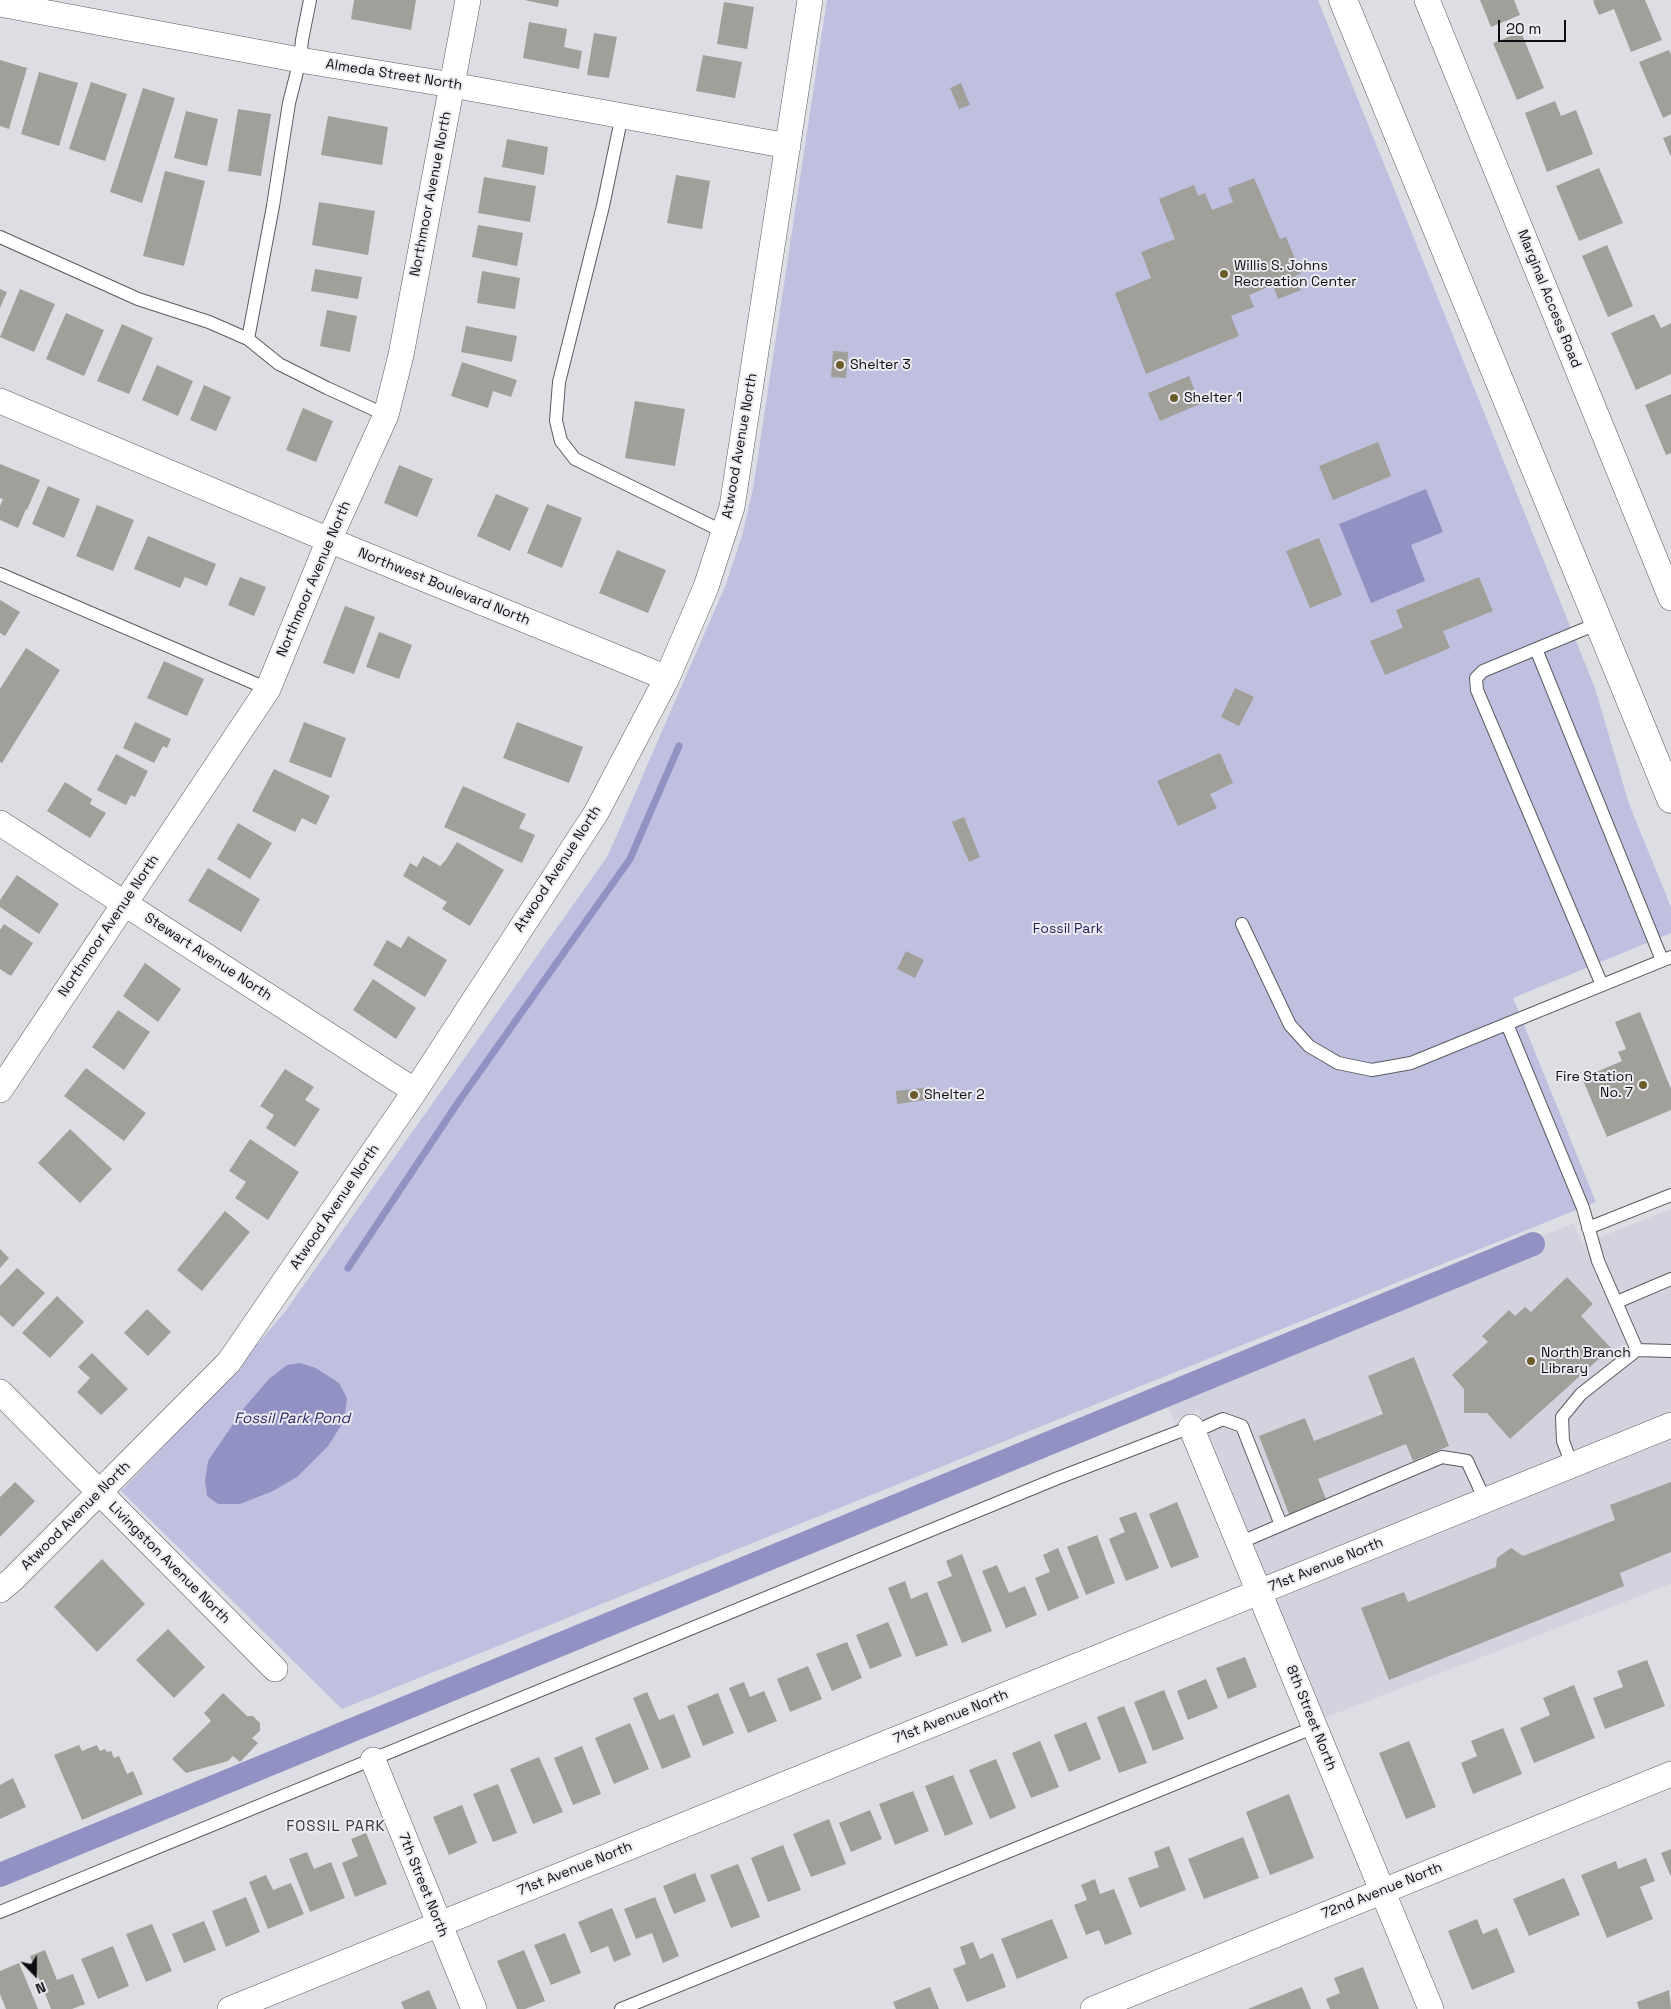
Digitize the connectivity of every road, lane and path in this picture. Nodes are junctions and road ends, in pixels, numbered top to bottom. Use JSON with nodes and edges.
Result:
{"nodes":[{"id":1,"x":310,"y":0,"type":"edge"},
{"id":2,"x":468,"y":0,"type":"edge"},
{"id":3,"x":810,"y":0,"type":"edge"},
{"id":4,"x":1343,"y":0,"type":"edge"},
{"id":5,"x":1427,"y":0,"type":"edge"},
{"id":6,"x":0,"y":4,"type":"edge"},
{"id":7,"x":300,"y":60,"type":"junction"},
{"id":8,"x":452,"y":85,"type":"junction"},
{"id":9,"x":622,"y":116,"type":"junction"},
{"id":10,"x":788,"y":146,"type":"junction"},
{"id":11,"x":0,"y":237,"type":"edge"},
{"id":12,"x":248,"y":339,"type":"junction"},
{"id":13,"x":0,"y":401,"type":"edge"},
{"id":14,"x":386,"y":415,"type":"junction"},
{"id":15,"x":724,"y":532,"type":"junction"},
{"id":16,"x":329,"y":540,"type":"junction"},
{"id":17,"x":0,"y":574,"type":"edge"},
{"id":18,"x":1671,"y":598,"type":"edge"},
{"id":19,"x":1599,"y":623,"type":"junction"},
{"id":20,"x":1536,"y":650,"type":"junction"},
{"id":21,"x":668,"y":678,"type":"junction"},
{"id":22,"x":268,"y":690,"type":"junction"},
{"id":23,"x":1671,"y":799,"type":"edge"},
{"id":24,"x":0,"y":823,"type":"edge"},
{"id":25,"x":125,"y":904,"type":"junction"},
{"id":26,"x":1242,"y":924,"type":"dead end"},
{"id":27,"x":1667,"y":958,"type":"edge"},
{"id":28,"x":1602,"y":985,"type":"junction"},
{"id":29,"x":1507,"y":1024,"type":"junction"},
{"id":30,"x":0,"y":1090,"type":"edge"},
{"id":31,"x":415,"y":1090,"type":"junction"},
{"id":32,"x":1671,"y":1195,"type":"edge"},
{"id":33,"x":1588,"y":1228,"type":"junction"},
{"id":34,"x":1671,"y":1280,"type":"edge"},
{"id":35,"x":1617,"y":1302,"type":"junction"},
{"id":36,"x":1637,"y":1350,"type":"junction"},
{"id":37,"x":1671,"y":1351,"type":"edge"},
{"id":38,"x":0,"y":1392,"type":"edge"},
{"id":39,"x":1671,"y":1425,"type":"edge"},
{"id":40,"x":1193,"y":1430,"type":"junction"},
{"id":41,"x":1572,"y":1465,"type":"junction"},
{"id":42,"x":99,"y":1493,"type":"junction"},
{"id":43,"x":1485,"y":1500,"type":"junction"},
{"id":44,"x":1282,"y":1526,"type":"junction"},
{"id":45,"x":1239,"y":1543,"type":"junction"},
{"id":46,"x":0,"y":1590,"type":"edge"},
{"id":47,"x":1259,"y":1593,"type":"junction"},
{"id":48,"x":275,"y":1669,"type":"dead end"},
{"id":49,"x":1315,"y":1727,"type":"junction"},
{"id":50,"x":373,"y":1760,"type":"junction"},
{"id":51,"x":1671,"y":1774,"type":"edge"},
{"id":52,"x":1382,"y":1890,"type":"junction"},
{"id":53,"x":0,"y":1912,"type":"edge"},
{"id":54,"x":439,"y":1924,"type":"junction"},
{"id":55,"x":230,"y":2009,"type":"edge"},
{"id":56,"x":474,"y":2009,"type":"edge"},
{"id":57,"x":621,"y":2009,"type":"edge"},
{"id":58,"x":1093,"y":2009,"type":"edge"},
{"id":59,"x":1431,"y":2009,"type":"edge"}],
"edges":[{"from":1,"to":7,"type":"lane"},
{"from":2,"to":8,"type":"street","name":"Northmoor Avenue North"},
{"from":3,"to":10,"type":"street","name":"Atwood Avenue North"},
{"from":4,"to":19,"type":"main road"},
{"from":5,"to":18,"type":"street","name":"Marginal Access Road"},
{"from":6,"to":7,"type":"street","name":"Almeda Street North"},
{"from":7,"to":8,"type":"street","name":"Almeda Street North"},
{"from":7,"to":12,"type":"lane"},
{"from":8,"to":9,"type":"street","name":"Almeda Street North"},
{"from":8,"to":14,"type":"street","name":"Northmoor Avenue North"},
{"from":9,"to":10,"type":"street","name":"Almeda Street North"},
{"from":9,"to":15,"type":"lane"},
{"from":10,"to":15,"type":"street","name":"Atwood Avenue North"},
{"from":11,"to":12,"type":"lane"},
{"from":12,"to":14,"type":"lane"},
{"from":13,"to":16,"type":"street","name":"Northwest Boulevard North"},
{"from":14,"to":16,"type":"street","name":"Northmoor Avenue North"},
{"from":15,"to":21,"type":"street","name":"Atwood Avenue North"},
{"from":16,"to":21,"type":"street","name":"Northwest Boulevard North"},
{"from":16,"to":22,"type":"street","name":"Northmoor Avenue North"},
{"from":17,"to":22,"type":"lane"},
{"from":19,"to":20,"type":"lane"},
{"from":19,"to":23,"type":"main road"},
{"from":20,"to":27,"type":"lane"},
{"from":20,"to":28,"type":"lane"},
{"from":21,"to":31,"type":"street","name":"Atwood Avenue North"},
{"from":22,"to":25,"type":"street","name":"Northmoor Avenue North"},
{"from":24,"to":25,"type":"street","name":"Stewart Avenue North"},
{"from":25,"to":30,"type":"street","name":"Northmoor Avenue North"},
{"from":25,"to":31,"type":"street","name":"Stewart Avenue North"},
{"from":26,"to":29,"type":"lane"},
{"from":27,"to":28,"type":"lane"},
{"from":28,"to":29,"type":"lane"},
{"from":29,"to":33,"type":"lane"},
{"from":31,"to":42,"type":"street","name":"Atwood Avenue North"},
{"from":32,"to":33,"type":"lane"},
{"from":33,"to":35,"type":"lane"},
{"from":34,"to":35,"type":"lane"},
{"from":35,"to":36,"type":"lane"},
{"from":36,"to":37,"type":"lane"},
{"from":36,"to":41,"type":"lane"},
{"from":38,"to":42,"type":"street","name":"Livingston Avenue North"},
{"from":39,"to":41,"type":"street","name":"71st Avenue North"},
{"from":40,"to":44,"type":"lane"},
{"from":40,"to":45,"type":"street","name":"8th Street North"},
{"from":40,"to":50,"type":"lane"},
{"from":41,"to":43,"type":"street","name":"71st Avenue North"},
{"from":42,"to":46,"type":"street","name":"Atwood Avenue North"},
{"from":42,"to":48,"type":"street","name":"Livingston Avenue North"},
{"from":43,"to":44,"type":"lane"},
{"from":43,"to":47,"type":"street","name":"71st Avenue North"},
{"from":44,"to":45,"type":"lane"},
{"from":45,"to":47,"type":"street","name":"8th Street North"},
{"from":47,"to":49,"type":"street","name":"8th Street North"},
{"from":47,"to":54,"type":"street","name":"71st Avenue North"},
{"from":49,"to":52,"type":"street","name":"8th Street North"},
{"from":49,"to":57,"type":"lane"},
{"from":50,"to":53,"type":"lane"},
{"from":50,"to":54,"type":"street","name":"7th Street North"},
{"from":51,"to":52,"type":"street","name":"72nd Avenue North"},
{"from":52,"to":58,"type":"street","name":"72nd Avenue North"},
{"from":52,"to":59,"type":"street","name":"8th Street North"},
{"from":54,"to":55,"type":"street","name":"71st Avenue North"},
{"from":54,"to":56,"type":"street","name":"7th Street North"}]}
